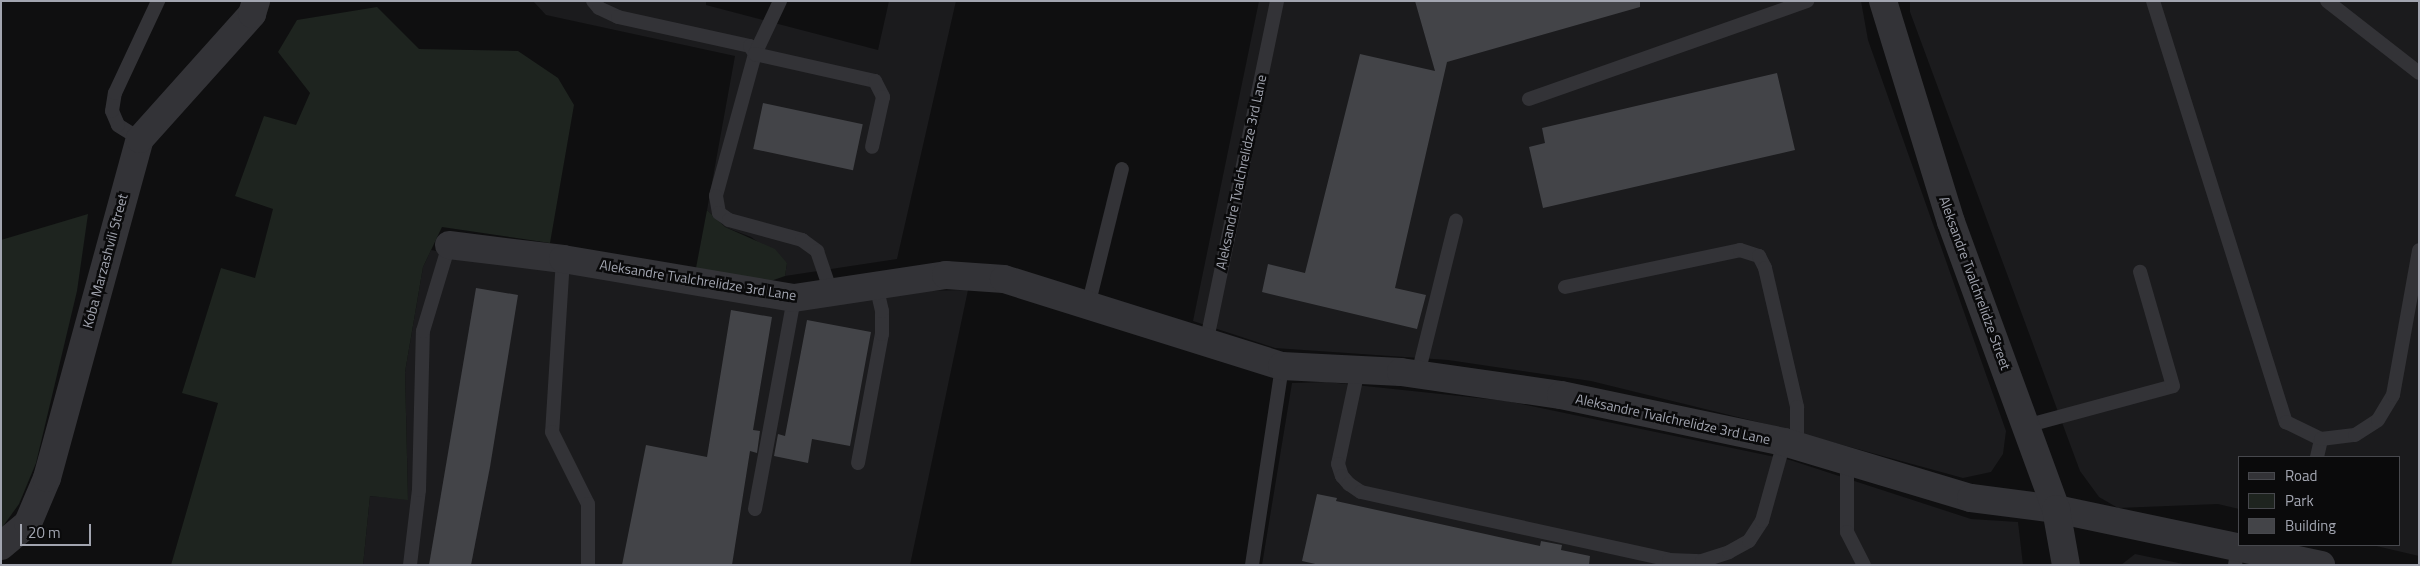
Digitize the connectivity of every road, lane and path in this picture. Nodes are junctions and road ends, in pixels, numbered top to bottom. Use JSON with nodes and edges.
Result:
{"nodes":[{"id":1,"x":158,"y":1,"type":"edge"},
{"id":2,"x":256,"y":1,"type":"edge"},
{"id":3,"x":592,"y":1,"type":"edge"},
{"id":4,"x":780,"y":1,"type":"edge"},
{"id":5,"x":1807,"y":1,"type":"edge"},
{"id":6,"x":1883,"y":1,"type":"edge"},
{"id":7,"x":2153,"y":1,"type":"edge"},
{"id":8,"x":2327,"y":1,"type":"edge"},
{"id":9,"x":1276,"y":2,"type":"edge"},
{"id":10,"x":756,"y":54,"type":"junction"},
{"id":11,"x":2419,"y":73,"type":"edge"},
{"id":12,"x":1529,"y":99,"type":"dead end"},
{"id":13,"x":140,"y":139,"type":"junction"},
{"id":14,"x":872,"y":147,"type":"dead end"},
{"id":15,"x":1122,"y":169,"type":"dead end"},
{"id":16,"x":1456,"y":221,"type":"dead end"},
{"id":17,"x":449,"y":245,"type":"joint"},
{"id":18,"x":2419,"y":250,"type":"edge"},
{"id":19,"x":563,"y":260,"type":"junction"},
{"id":20,"x":2140,"y":272,"type":"dead end"},
{"id":21,"x":876,"y":284,"type":"junction"},
{"id":22,"x":1565,"y":287,"type":"dead end"},
{"id":23,"x":831,"y":292,"type":"junction"},
{"id":24,"x":794,"y":298,"type":"junction"},
{"id":25,"x":1088,"y":306,"type":"junction"},
{"id":26,"x":1206,"y":344,"type":"junction"},
{"id":27,"x":1282,"y":366,"type":"junction"},
{"id":28,"x":1358,"y":370,"type":"junction"},
{"id":29,"x":1418,"y":374,"type":"junction"},
{"id":30,"x":2026,"y":426,"type":"junction"},
{"id":31,"x":2321,"y":439,"type":"junction"},
{"id":32,"x":1790,"y":444,"type":"junction"},
{"id":33,"x":2317,"y":456,"type":"edge"},
{"id":34,"x":1847,"y":462,"type":"junction"},
{"id":35,"x":858,"y":463,"type":"dead end"},
{"id":36,"x":755,"y":509,"type":"dead end"},
{"id":37,"x":2056,"y":510,"type":"junction"},
{"id":38,"x":1,"y":546,"type":"edge"},
{"id":39,"x":2293,"y":552,"type":"edge"},
{"id":40,"x":2237,"y":556,"type":"edge"},
{"id":41,"x":410,"y":565,"type":"edge"},
{"id":42,"x":588,"y":565,"type":"edge"},
{"id":43,"x":1252,"y":565,"type":"edge"},
{"id":44,"x":1864,"y":565,"type":"edge"},
{"id":45,"x":2066,"y":565,"type":"edge"},
{"id":46,"x":2321,"y":565,"type":"edge"}],
"edges":[{"from":1,"to":13,"type":"lane"},
{"from":2,"to":13,"type":"street","name":"Koba Marzashvili Street"},
{"from":3,"to":10,"type":"lane"},
{"from":4,"to":10,"type":"lane"},
{"from":5,"to":12,"type":"lane"},
{"from":6,"to":30,"type":"street","name":"Aleksandre Tvalchrelidze Street"},
{"from":7,"to":31,"type":"lane"},
{"from":8,"to":11,"type":"lane"},
{"from":9,"to":26,"type":"lane","name":"Aleksandre Tvalchrelidze 3rd Lane"},
{"from":10,"to":14,"type":"lane"},
{"from":10,"to":23,"type":"lane"},
{"from":13,"to":38,"type":"street","name":"Koba Marzashvili Street"},
{"from":15,"to":25,"type":"lane"},
{"from":16,"to":29,"type":"lane"},
{"from":17,"to":19,"type":"street","name":"Aleksandre Tvalchrelidze 3rd Lane"},
{"from":17,"to":41,"type":"lane"},
{"from":18,"to":31,"type":"lane"},
{"from":19,"to":24,"type":"street","name":"Aleksandre Tvalchrelidze 3rd Lane"},
{"from":19,"to":42,"type":"lane"},
{"from":20,"to":30,"type":"lane"},
{"from":21,"to":23,"type":"street","name":"Aleksandre Tvalchrelidze 3rd Lane"},
{"from":21,"to":25,"type":"street","name":"Aleksandre Tvalchrelidze 3rd Lane"},
{"from":21,"to":35,"type":"lane"},
{"from":22,"to":32,"type":"lane"},
{"from":23,"to":24,"type":"street","name":"Aleksandre Tvalchrelidze 3rd Lane"},
{"from":24,"to":36,"type":"lane"},
{"from":25,"to":26,"type":"street","name":"Aleksandre Tvalchrelidze 3rd Lane"},
{"from":26,"to":27,"type":"street","name":"Aleksandre Tvalchrelidze 3rd Lane"},
{"from":27,"to":28,"type":"street","name":"Aleksandre Tvalchrelidze 3rd Lane"},
{"from":27,"to":43,"type":"lane"},
{"from":28,"to":29,"type":"street","name":"Aleksandre Tvalchrelidze 3rd Lane"},
{"from":28,"to":32,"type":"lane"},
{"from":29,"to":32,"type":"street","name":"Aleksandre Tvalchrelidze 3rd Lane"},
{"from":30,"to":37,"type":"street","name":"Aleksandre Tvalchrelidze Street"},
{"from":31,"to":33,"type":"lane"},
{"from":32,"to":34,"type":"street","name":"Aleksandre Tvalchrelidze 3rd Lane"},
{"from":34,"to":37,"type":"street","name":"Aleksandre Tvalchrelidze 3rd Lane"},
{"from":34,"to":44,"type":"lane"},
{"from":37,"to":40,"type":"street","name":"Aleksandre Tvalchrelidze 3rd Lane"},
{"from":37,"to":45,"type":"street","name":"Aleksandre Tvalchrelidze Street"},
{"from":39,"to":40,"type":"street","name":"Aleksandre Tvalchrelidze 3rd Lane"},
{"from":39,"to":46,"type":"street","name":"Aleksandre Tvalchrelidze 3rd Lane"}]}
